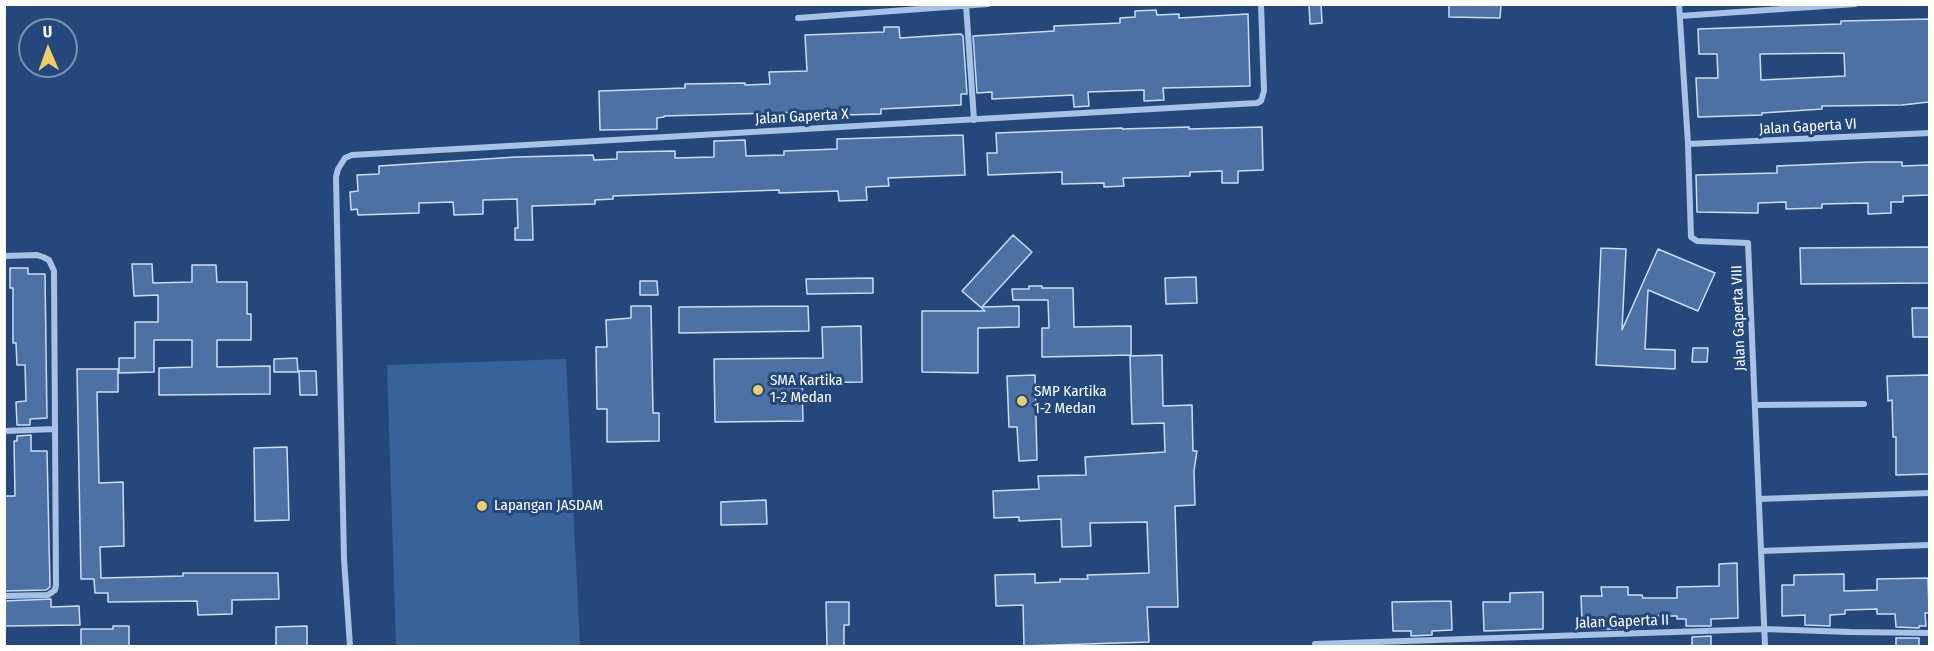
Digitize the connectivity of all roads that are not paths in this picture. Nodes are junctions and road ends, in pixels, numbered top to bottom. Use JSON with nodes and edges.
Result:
{"nodes":[{"id":1,"x":988,"y":4,"type":"edge"},
{"id":2,"x":1261,"y":4,"type":"edge"},
{"id":3,"x":1679,"y":4,"type":"edge"},
{"id":4,"x":1855,"y":4,"type":"edge"},
{"id":5,"x":966,"y":5,"type":"edge"},
{"id":6,"x":1680,"y":16,"type":"junction"},
{"id":7,"x":798,"y":18,"type":"dead end"},
{"id":8,"x":974,"y":120,"type":"junction"},
{"id":9,"x":1929,"y":133,"type":"edge"},
{"id":10,"x":1688,"y":144,"type":"junction"},
{"id":11,"x":4,"y":256,"type":"edge"},
{"id":12,"x":1864,"y":404,"type":"dead end"},
{"id":13,"x":1755,"y":405,"type":"junction"},
{"id":14,"x":55,"y":429,"type":"junction"},
{"id":15,"x":4,"y":431,"type":"edge"},
{"id":16,"x":1929,"y":493,"type":"edge"},
{"id":17,"x":1759,"y":499,"type":"junction"},
{"id":18,"x":1929,"y":545,"type":"edge"},
{"id":19,"x":1761,"y":551,"type":"junction"},
{"id":20,"x":4,"y":596,"type":"edge"},
{"id":21,"x":1764,"y":629,"type":"junction"},
{"id":22,"x":1929,"y":633,"type":"edge"},
{"id":23,"x":1316,"y":644,"type":"dead end"},
{"id":24,"x":350,"y":646,"type":"edge"},
{"id":25,"x":1765,"y":646,"type":"edge"}],
"edges":[{"from":1,"to":5,"type":"street"},
{"from":2,"to":8,"type":"street","name":"Jalan Gaperta X"},
{"from":3,"to":6,"type":"street","name":"Jalan Gaperta VIII"},
{"from":4,"to":6,"type":"street"},
{"from":5,"to":7,"type":"street"},
{"from":5,"to":8,"type":"street"},
{"from":6,"to":10,"type":"street","name":"Jalan Gaperta VIII"},
{"from":8,"to":24,"type":"street","name":"Jalan Gaperta X"},
{"from":9,"to":10,"type":"street","name":"Jalan Gaperta VI"},
{"from":10,"to":13,"type":"street","name":"Jalan Gaperta VIII"},
{"from":11,"to":14,"type":"street"},
{"from":12,"to":13,"type":"street"},
{"from":13,"to":17,"type":"street","name":"Jalan Gaperta VIII"},
{"from":14,"to":15,"type":"street"},
{"from":14,"to":20,"type":"street"},
{"from":16,"to":17,"type":"street"},
{"from":17,"to":19,"type":"street","name":"Jalan Gaperta VIII"},
{"from":18,"to":19,"type":"street"},
{"from":19,"to":21,"type":"street","name":"Jalan Gaperta VIII"},
{"from":21,"to":22,"type":"street","name":"Jalan Gaperta II"},
{"from":21,"to":23,"type":"street","name":"Jalan Gaperta II"},
{"from":21,"to":25,"type":"street","name":"Jalan Gaperta VIII"}]}
